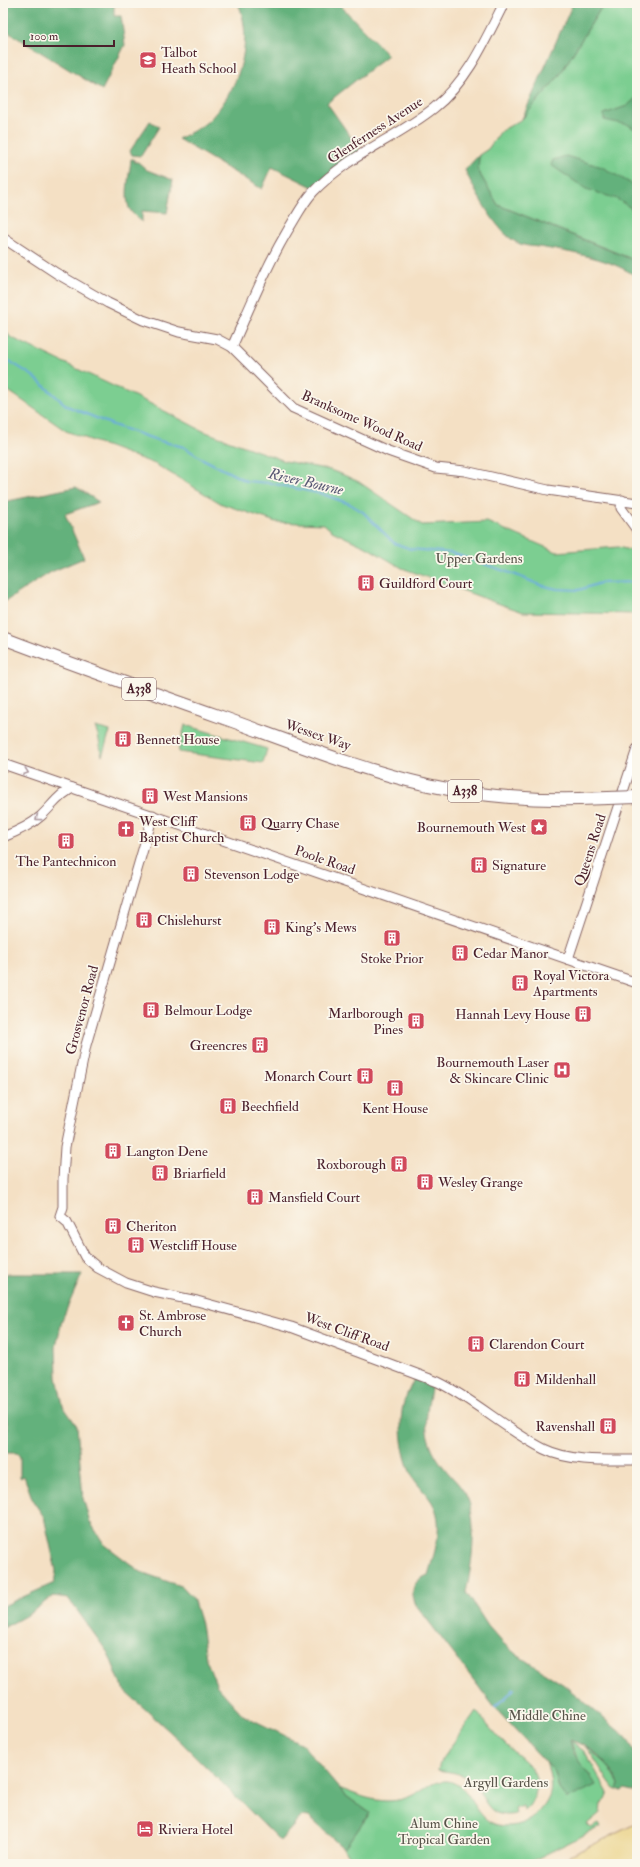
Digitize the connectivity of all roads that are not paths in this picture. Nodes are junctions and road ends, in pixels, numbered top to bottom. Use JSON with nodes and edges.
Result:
{"nodes":[{"id":1,"x":504,"y":3,"type":"edge"},
{"id":2,"x":3,"y":238,"type":"edge"},
{"id":3,"x":232,"y":347,"type":"junction"},
{"id":4,"x":622,"y":500,"type":"junction"},
{"id":5,"x":637,"y":503,"type":"edge"},
{"id":6,"x":637,"y":530,"type":"edge"},
{"id":7,"x":3,"y":638,"type":"edge"},
{"id":8,"x":637,"y":749,"type":"edge"},
{"id":9,"x":3,"y":764,"type":"edge"},
{"id":10,"x":50,"y":780,"type":"junction"},
{"id":11,"x":73,"y":788,"type":"junction"},
{"id":12,"x":637,"y":797,"type":"edge"},
{"id":13,"x":55,"y":803,"type":"junction"},
{"id":14,"x":153,"y":815,"type":"junction"},
{"id":15,"x":3,"y":837,"type":"edge"},
{"id":16,"x":568,"y":959,"type":"junction"},
{"id":17,"x":637,"y":983,"type":"edge"},
{"id":18,"x":60,"y":1216,"type":"joint"},
{"id":19,"x":637,"y":1460,"type":"edge"}],
"edges":[{"from":1,"to":3,"type":"street","name":"Glenferness Avenue"},
{"from":2,"to":3,"type":"street","name":"Branksome Wood Road"},
{"from":3,"to":4,"type":"street","name":"Branksome Wood Road"},
{"from":4,"to":5,"type":"street","name":"Branksome Wood Road"},
{"from":4,"to":6,"type":"street"},
{"from":7,"to":12,"type":"highway","name":"Wessex Way","number":"A338","bridge":true},
{"from":8,"to":16,"type":"street","name":"Queens Road"},
{"from":9,"to":10,"type":"street","name":"Poole Road","one_way":true},
{"from":10,"to":11,"type":"street","name":"Poole Road"},
{"from":10,"to":13,"type":"street"},
{"from":11,"to":13,"type":"street"},
{"from":11,"to":14,"type":"street","name":"Poole Road"},
{"from":13,"to":15,"type":"street","one_way":true},
{"from":14,"to":16,"type":"street","name":"Poole Road"},
{"from":14,"to":18,"type":"street","name":"Grosvenor Road"},
{"from":16,"to":17,"type":"street","name":"Poole Road"},
{"from":18,"to":19,"type":"street","name":"West Cliff Road"}]}
